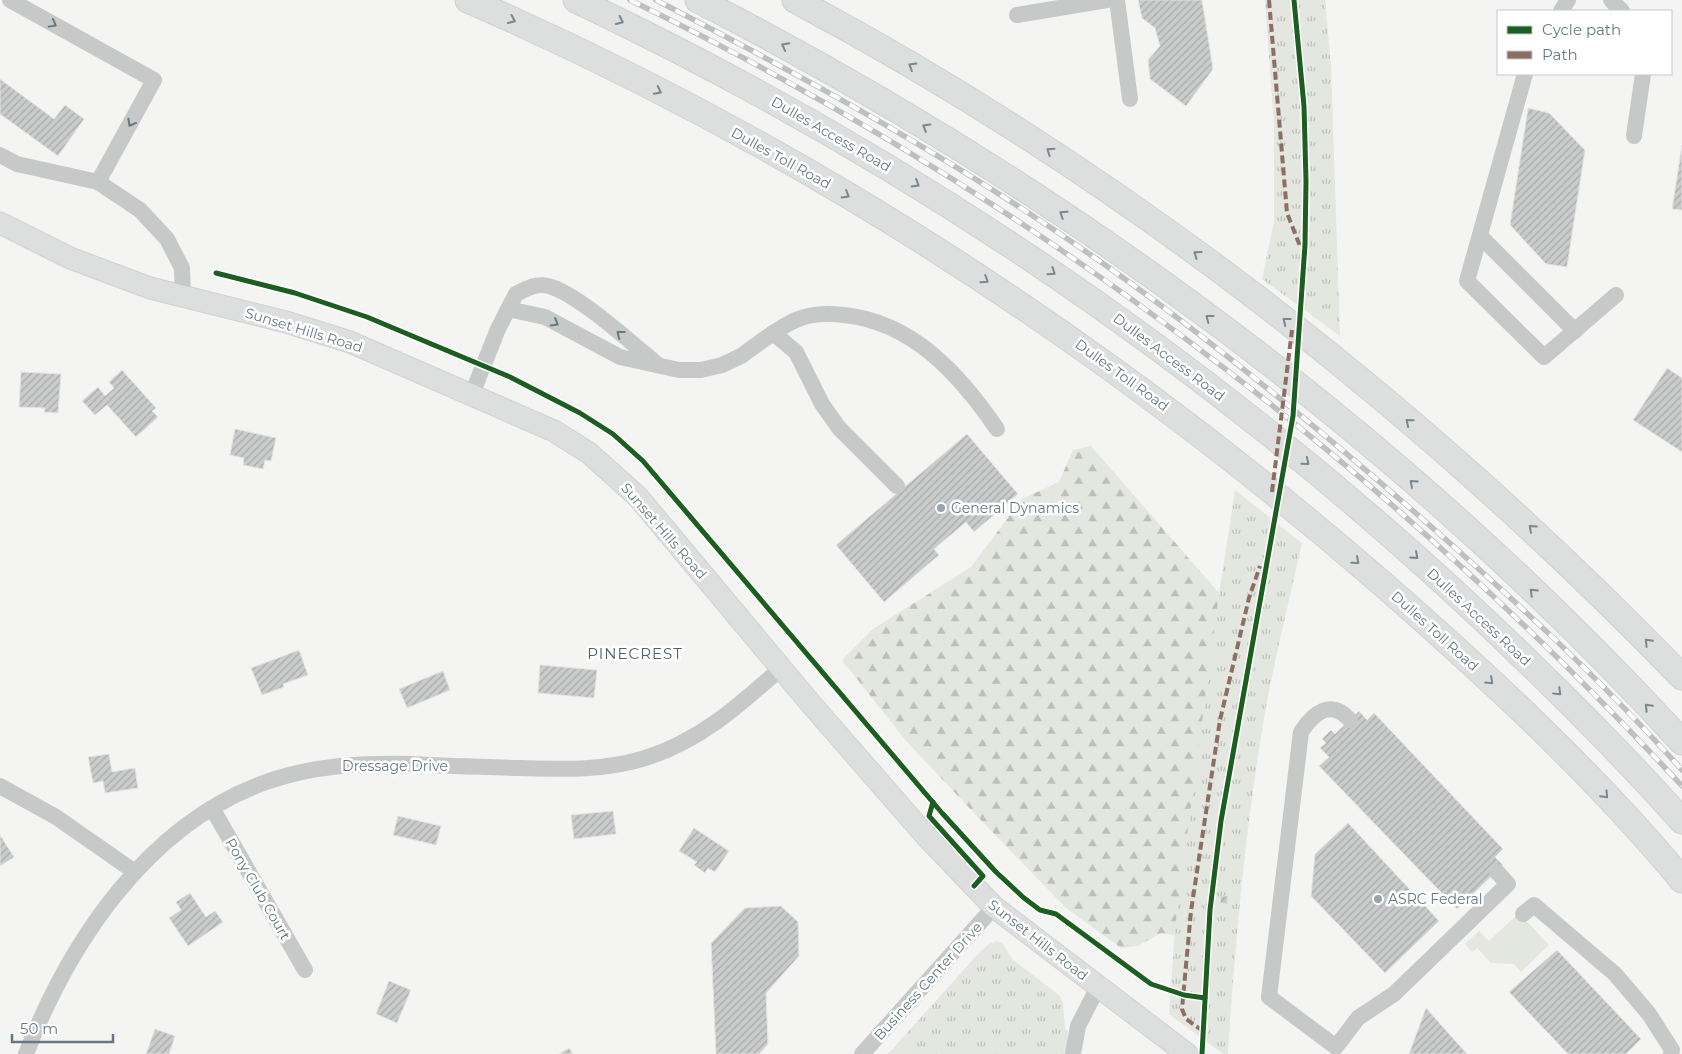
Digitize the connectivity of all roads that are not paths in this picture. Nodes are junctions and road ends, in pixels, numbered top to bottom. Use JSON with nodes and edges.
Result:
{"nodes":[{"id":1,"x":10,"y":0,"type":"edge"},
{"id":2,"x":468,"y":0,"type":"edge"},
{"id":3,"x":576,"y":0,"type":"edge"},
{"id":4,"x":698,"y":0,"type":"edge"},
{"id":5,"x":795,"y":0,"type":"edge"},
{"id":6,"x":1106,"y":0,"type":"edge"},
{"id":7,"x":1117,"y":0,"type":"edge"},
{"id":8,"x":1611,"y":0,"type":"edge"},
{"id":9,"x":1621,"y":10,"type":"edge"},
{"id":10,"x":1017,"y":14,"type":"dead end"},
{"id":11,"x":1525,"y":75,"type":"edge"},
{"id":12,"x":1643,"y":75,"type":"edge"},
{"id":13,"x":1130,"y":98,"type":"dead end"},
{"id":14,"x":1634,"y":136,"type":"dead end"},
{"id":15,"x":0,"y":155,"type":"edge"},
{"id":16,"x":98,"y":182,"type":"junction"},
{"id":17,"x":0,"y":224,"type":"edge"},
{"id":18,"x":1480,"y":236,"type":"junction"},
{"id":19,"x":1616,"y":295,"type":"dead end"},
{"id":20,"x":183,"y":296,"type":"junction"},
{"id":21,"x":508,"y":309,"type":"junction"},
{"id":22,"x":1575,"y":331,"type":"junction"},
{"id":23,"x":772,"y":333,"type":"junction"},
{"id":24,"x":658,"y":365,"type":"junction"},
{"id":25,"x":472,"y":394,"type":"junction"},
{"id":26,"x":998,"y":429,"type":"dead end"},
{"id":27,"x":897,"y":486,"type":"dead end"},
{"id":28,"x":780,"y":669,"type":"junction"},
{"id":29,"x":1682,"y":677,"type":"edge"},
{"id":30,"x":1350,"y":720,"type":"dead end"},
{"id":31,"x":1682,"y":742,"type":"edge"},
{"id":32,"x":0,"y":786,"type":"edge"},
{"id":33,"x":212,"y":808,"type":"junction"},
{"id":34,"x":1682,"y":821,"type":"edge"},
{"id":35,"x":135,"y":872,"type":"junction"},
{"id":36,"x":1497,"y":872,"type":"dead end"},
{"id":37,"x":1682,"y":880,"type":"edge"},
{"id":38,"x":994,"y":907,"type":"junction"},
{"id":39,"x":1523,"y":914,"type":"dead end"},
{"id":40,"x":305,"y":970,"type":"dead end"},
{"id":41,"x":1098,"y":987,"type":"junction"},
{"id":42,"x":26,"y":1054,"type":"edge"},
{"id":43,"x":862,"y":1054,"type":"edge"},
{"id":44,"x":1073,"y":1054,"type":"edge"},
{"id":45,"x":1187,"y":1054,"type":"edge"},
{"id":46,"x":1671,"y":1054,"type":"edge"}],
"edges":[{"from":1,"to":16,"type":"street","one_way":true},
{"from":2,"to":37,"type":"highway","name":"Dulles Toll Road","one_way":true},
{"from":3,"to":34,"type":"highway","name":"Dulles Access Road","one_way":true},
{"from":31,"to":4,"type":"highway","one_way":true},
{"from":29,"to":5,"type":"highway","one_way":true},
{"from":6,"to":10,"type":"street"},
{"from":7,"to":13,"type":"street"},
{"from":8,"to":9,"type":"street"},
{"from":11,"to":18,"type":"street"},
{"from":12,"to":14,"type":"street"},
{"from":15,"to":16,"type":"street"},
{"from":16,"to":20,"type":"street"},
{"from":17,"to":20,"type":"main road","name":"Sunset Hills Road"},
{"from":18,"to":22,"type":"street"},
{"from":18,"to":22,"type":"street"},
{"from":19,"to":22,"type":"street"},
{"from":20,"to":25,"type":"main road","name":"Sunset Hills Road"},
{"from":21,"to":24,"type":"street","one_way":true},
{"from":24,"to":21,"type":"street","one_way":true},
{"from":21,"to":25,"type":"street"},
{"from":23,"to":24,"type":"street"},
{"from":23,"to":26,"type":"street"},
{"from":23,"to":27,"type":"street"},
{"from":25,"to":28,"type":"main road","name":"Sunset Hills Road"},
{"from":28,"to":33,"type":"street","name":"Dressage Drive"},
{"from":28,"to":38,"type":"main road","name":"Sunset Hills Road"},
{"from":30,"to":36,"type":"street"},
{"from":32,"to":35,"type":"street"},
{"from":33,"to":35,"type":"street","name":"Dressage Drive"},
{"from":33,"to":40,"type":"street","name":"Pony Club Court"},
{"from":35,"to":42,"type":"street","name":"Dressage Drive"},
{"from":38,"to":41,"type":"main road","name":"Sunset Hills Road"},
{"from":38,"to":43,"type":"street","name":"Business Center Drive"},
{"from":39,"to":46,"type":"street"},
{"from":41,"to":44,"type":"street"},
{"from":41,"to":45,"type":"main road","name":"Sunset Hills Road"}]}
